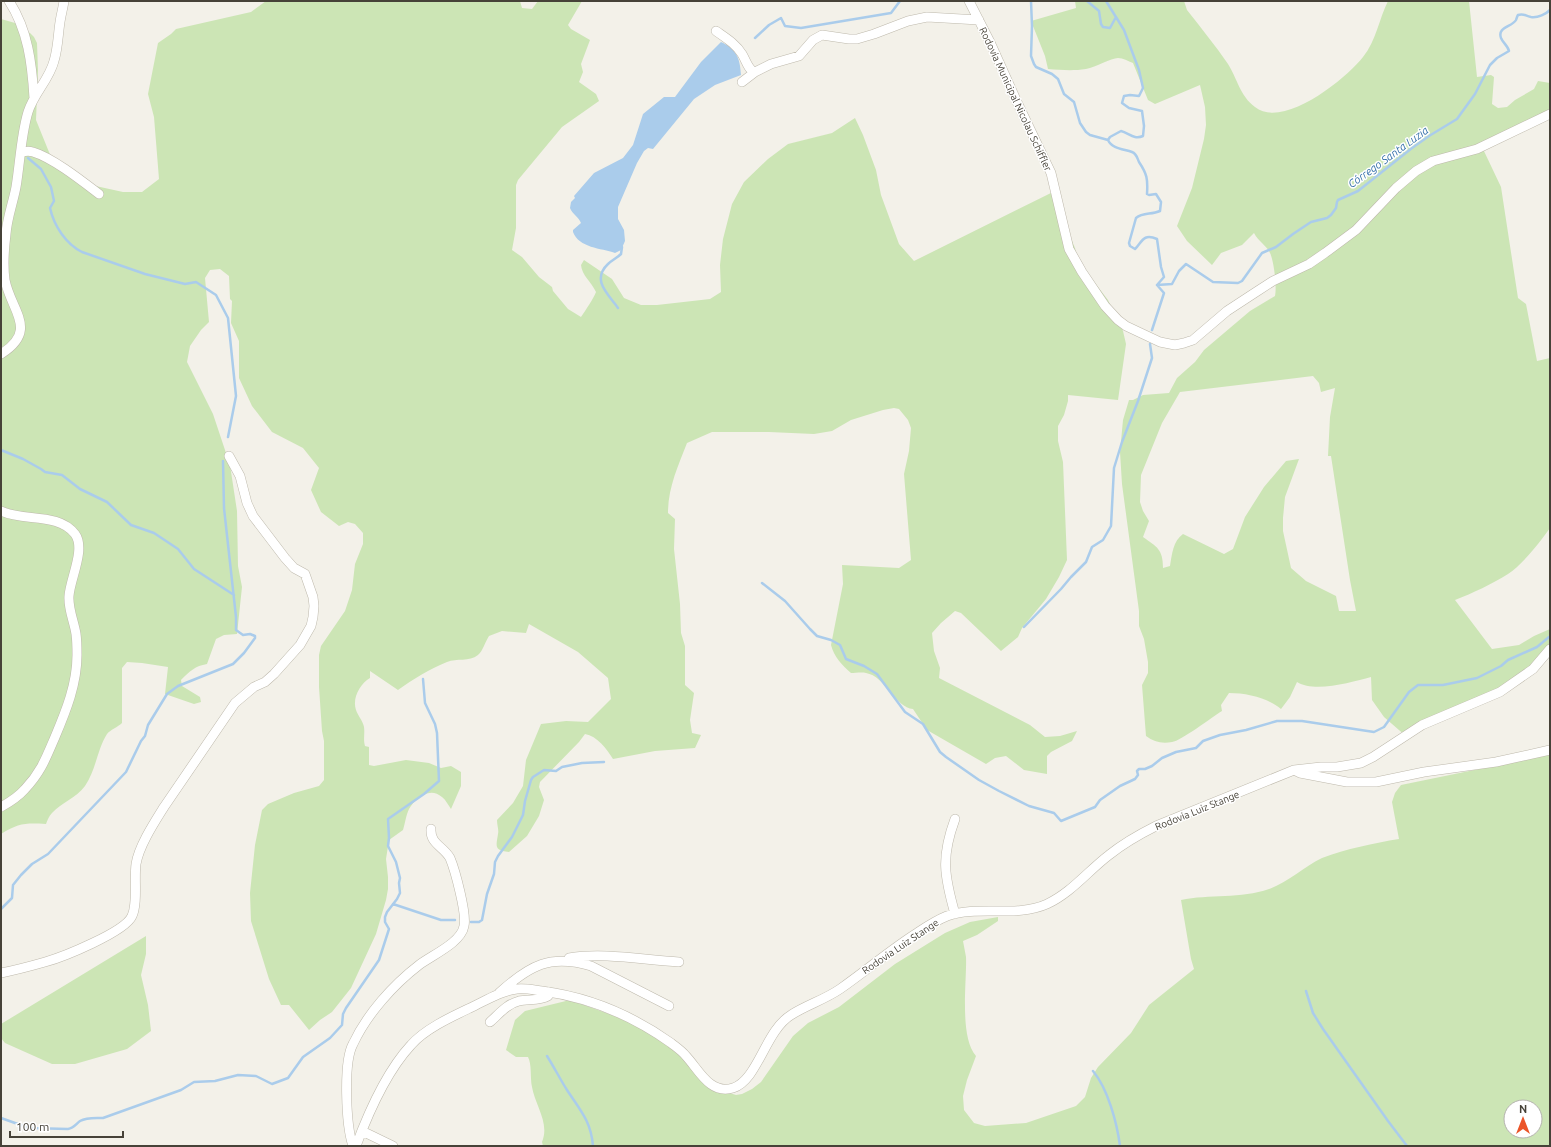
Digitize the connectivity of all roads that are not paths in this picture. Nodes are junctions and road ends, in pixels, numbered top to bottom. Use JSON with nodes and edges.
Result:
{"nodes":[{"id":1,"x":9,"y":1,"type":"edge"},
{"id":2,"x":64,"y":1,"type":"edge"},
{"id":3,"x":969,"y":1,"type":"edge"},
{"id":4,"x":979,"y":20,"type":"junction"},
{"id":5,"x":716,"y":31,"type":"dead end"},
{"id":6,"x":755,"y":72,"type":"junction"},
{"id":7,"x":742,"y":82,"type":"dead end"},
{"id":8,"x":34,"y":98,"type":"junction"},
{"id":9,"x":1550,"y":114,"type":"edge"},
{"id":10,"x":21,"y":153,"type":"junction"},
{"id":11,"x":100,"y":194,"type":"dead end"},
{"id":12,"x":1,"y":354,"type":"edge"},
{"id":13,"x":229,"y":456,"type":"dead end"},
{"id":14,"x":1,"y":511,"type":"edge"},
{"id":15,"x":1550,"y":649,"type":"edge"},
{"id":16,"x":1550,"y":750,"type":"edge"},
{"id":17,"x":1294,"y":770,"type":"junction"},
{"id":18,"x":1,"y":807,"type":"edge"},
{"id":19,"x":956,"y":819,"type":"dead end"},
{"id":20,"x":431,"y":829,"type":"dead end"},
{"id":21,"x":955,"y":914,"type":"junction"},
{"id":22,"x":562,"y":960,"type":"junction"},
{"id":23,"x":679,"y":962,"type":"dead end"},
{"id":24,"x":1,"y":973,"type":"edge"},
{"id":25,"x":549,"y":992,"type":"junction"},
{"id":26,"x":497,"y":995,"type":"junction"},
{"id":27,"x":669,"y":1006,"type":"dead end"},
{"id":28,"x":490,"y":1022,"type":"dead end"},
{"id":29,"x":362,"y":1131,"type":"junction"},
{"id":30,"x":352,"y":1146,"type":"edge"},
{"id":31,"x":356,"y":1146,"type":"edge"},
{"id":32,"x":393,"y":1146,"type":"edge"}],
"edges":[{"from":1,"to":8,"type":"street"},
{"from":2,"to":8,"type":"street"},
{"from":3,"to":4,"type":"street","name":"Rodovia Municipal Nicolau Schiffler"},
{"from":4,"to":6,"type":"street"},
{"from":4,"to":9,"type":"street","name":"Rodovia Municipal Nicolau Schiffler"},
{"from":5,"to":6,"type":"street"},
{"from":6,"to":7,"type":"street"},
{"from":8,"to":10,"type":"street"},
{"from":10,"to":11,"type":"street"},
{"from":10,"to":12,"type":"street"},
{"from":13,"to":24,"type":"street"},
{"from":14,"to":18,"type":"street"},
{"from":15,"to":17,"type":"street","name":"Rodovia Luiz Stange"},
{"from":16,"to":17,"type":"street"},
{"from":17,"to":21,"type":"street","name":"Rodovia Luiz Stange"},
{"from":19,"to":21,"type":"street"},
{"from":20,"to":30,"type":"street"},
{"from":21,"to":25,"type":"street","name":"Rodovia Luiz Stange"},
{"from":22,"to":23,"type":"street"},
{"from":22,"to":26,"type":"street"},
{"from":22,"to":27,"type":"street"},
{"from":25,"to":26,"type":"street","name":"Rodovia Luiz Stange"},
{"from":25,"to":28,"type":"street"},
{"from":26,"to":29,"type":"street","name":"Rodovia Luiz Stange"},
{"from":29,"to":31,"type":"street","name":"Rodovia Luiz Stange"},
{"from":29,"to":32,"type":"street"}]}
